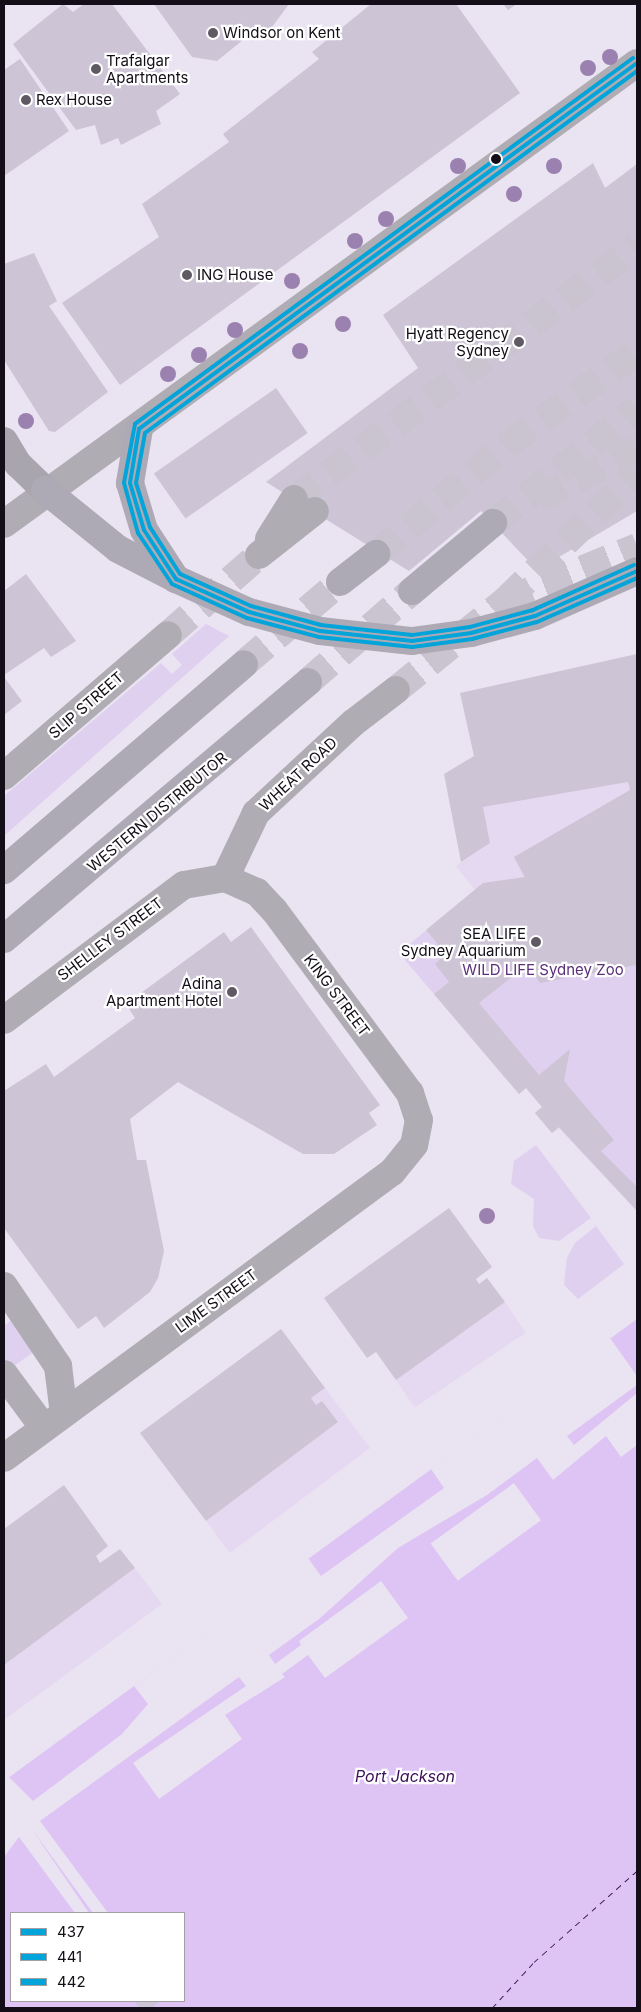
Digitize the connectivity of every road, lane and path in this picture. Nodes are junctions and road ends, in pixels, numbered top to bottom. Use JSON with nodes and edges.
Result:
{"nodes":[{"id":1,"x":637,"y":63,"type":"edge"},
{"id":2,"x":139,"y":429,"type":"junction"},
{"id":3,"x":4,"y":441,"type":"edge"},
{"id":4,"x":45,"y":490,"type":"junction"},
{"id":5,"x":304,"y":505,"type":"tunnel mouth"},
{"id":6,"x":494,"y":523,"type":"tunnel mouth"},
{"id":7,"x":4,"y":524,"type":"edge"},
{"id":8,"x":376,"y":554,"type":"tunnel mouth"},
{"id":9,"x":259,"y":555,"type":"tunnel mouth"},
{"id":10,"x":637,"y":571,"type":"edge"},
{"id":11,"x":176,"y":579,"type":"junction"},
{"id":12,"x":340,"y":582,"type":"tunnel mouth"},
{"id":13,"x":412,"y":591,"type":"tunnel mouth"},
{"id":14,"x":168,"y":635,"type":"tunnel mouth"},
{"id":15,"x":244,"y":664,"type":"tunnel mouth"},
{"id":16,"x":308,"y":682,"type":"tunnel mouth"},
{"id":17,"x":396,"y":690,"type":"tunnel mouth"},
{"id":18,"x":4,"y":776,"type":"edge"},
{"id":19,"x":4,"y":870,"type":"edge"},
{"id":20,"x":225,"y":878,"type":"junction"},
{"id":21,"x":4,"y":939,"type":"edge"},
{"id":22,"x":4,"y":1020,"type":"edge"},
{"id":23,"x":416,"y":1135,"type":"joint"},
{"id":24,"x":4,"y":1286,"type":"edge"},
{"id":25,"x":4,"y":1374,"type":"edge"},
{"id":26,"x":54,"y":1421,"type":"junction"},
{"id":27,"x":4,"y":1458,"type":"edge"}],
"edges":[{"from":1,"to":2,"type":"street"},
{"from":2,"to":4,"type":"street"},
{"from":2,"to":11,"type":"highway"},
{"from":3,"to":4,"type":"main road"},
{"from":4,"to":7,"type":"street"},
{"from":4,"to":11,"type":"highway"},
{"from":5,"to":9,"type":"street"},
{"from":6,"to":13,"type":"highway"},
{"from":8,"to":12,"type":"highway"},
{"from":10,"to":11,"type":"highway","bridge":true},
{"from":14,"to":18,"type":"street","name":"SLIP STREET"},
{"from":15,"to":19,"type":"highway"},
{"from":16,"to":21,"type":"highway","name":"WESTERN DISTRIBUTOR"},
{"from":17,"to":20,"type":"street","name":"WHEAT ROAD"},
{"from":20,"to":22,"type":"street","name":"SHELLEY STREET"},
{"from":20,"to":23,"type":"street","name":"KING STREET"},
{"from":23,"to":26,"type":"street","name":"LIME STREET"},
{"from":24,"to":26,"type":"street"},
{"from":25,"to":26,"type":"street"},
{"from":26,"to":27,"type":"street","name":"LIME STREET"}]}
